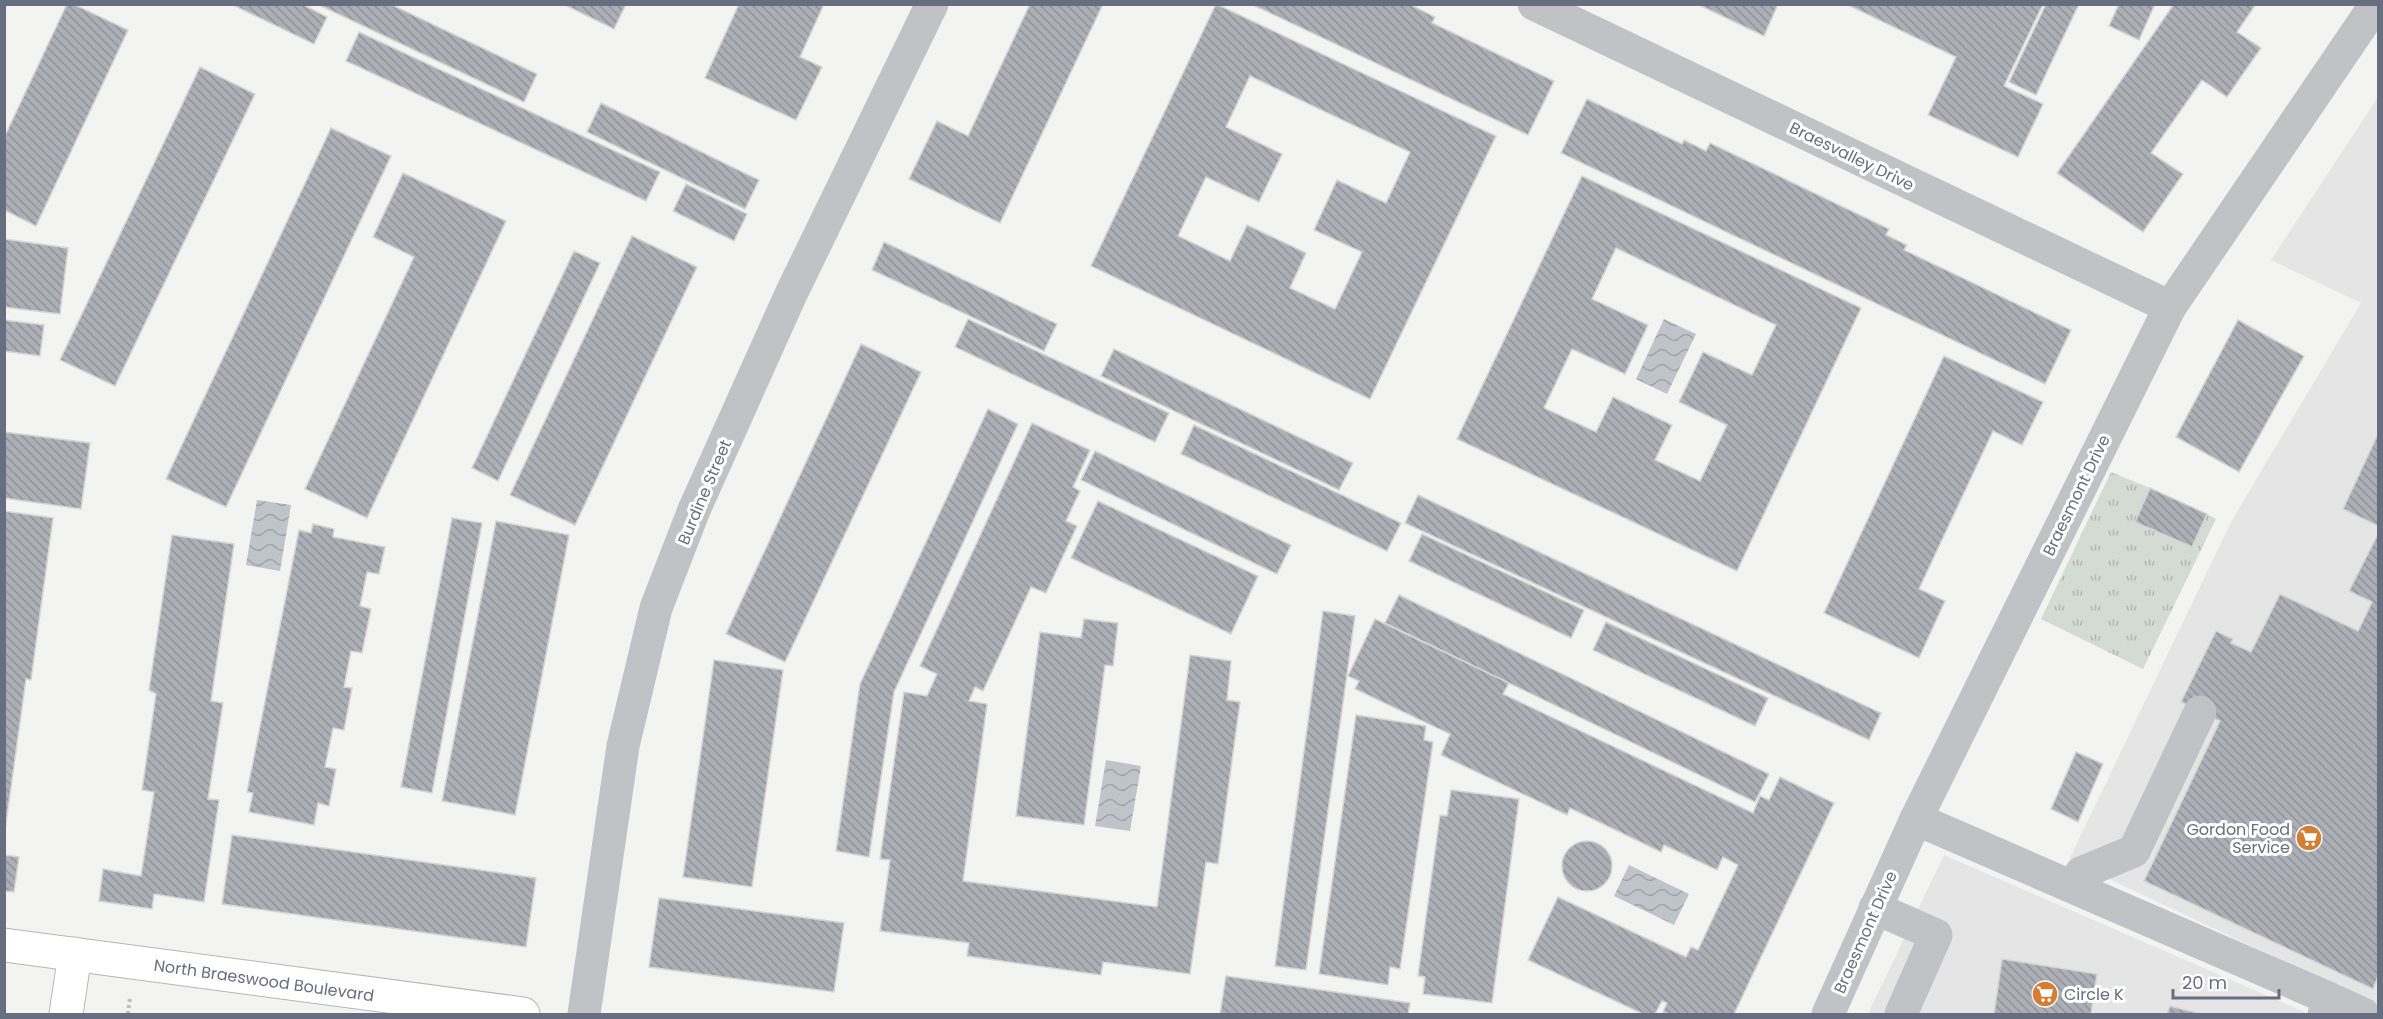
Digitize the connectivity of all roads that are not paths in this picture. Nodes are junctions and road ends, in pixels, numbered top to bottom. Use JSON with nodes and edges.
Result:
{"nodes":[{"id":1,"x":932,"y":4,"type":"edge"},
{"id":2,"x":1534,"y":4,"type":"edge"},
{"id":3,"x":2376,"y":4,"type":"edge"},
{"id":4,"x":2170,"y":307,"type":"junction"},
{"id":5,"x":2200,"y":711,"type":"dead end"},
{"id":6,"x":1916,"y":819,"type":"junction"},
{"id":7,"x":2081,"y":873,"type":"dead end"},
{"id":8,"x":1875,"y":908,"type":"junction"},
{"id":9,"x":4,"y":945,"type":"edge"},
{"id":10,"x":75,"y":954,"type":"junction"},
{"id":11,"x":2326,"y":1006,"type":"edge"},
{"id":12,"x":1835,"y":1011,"type":"edge"},
{"id":13,"x":66,"y":1014,"type":"edge"},
{"id":14,"x":523,"y":1014,"type":"edge"},
{"id":15,"x":584,"y":1014,"type":"edge"},
{"id":16,"x":1901,"y":1014,"type":"edge"},
{"id":17,"x":2363,"y":1014,"type":"edge"}],
"edges":[{"from":1,"to":15,"type":"street","name":"Burdine Street"},
{"from":2,"to":4,"type":"street","name":"Braesvalley Drive"},
{"from":3,"to":4,"type":"street","name":"Braesmont Drive"},
{"from":4,"to":6,"type":"street","name":"Braesmont Drive"},
{"from":5,"to":7,"type":"street"},
{"from":6,"to":8,"type":"street","name":"Braesmont Drive"},
{"from":6,"to":11,"type":"street"},
{"from":8,"to":12,"type":"street","name":"Braesmont Drive"},
{"from":8,"to":16,"type":"street"},
{"from":9,"to":10,"type":"main road","name":"North Braeswood Boulevard"},
{"from":10,"to":13,"type":"main road"},
{"from":10,"to":14,"type":"main road","name":"North Braeswood Boulevard"},
{"from":11,"to":17,"type":"street"}]}
